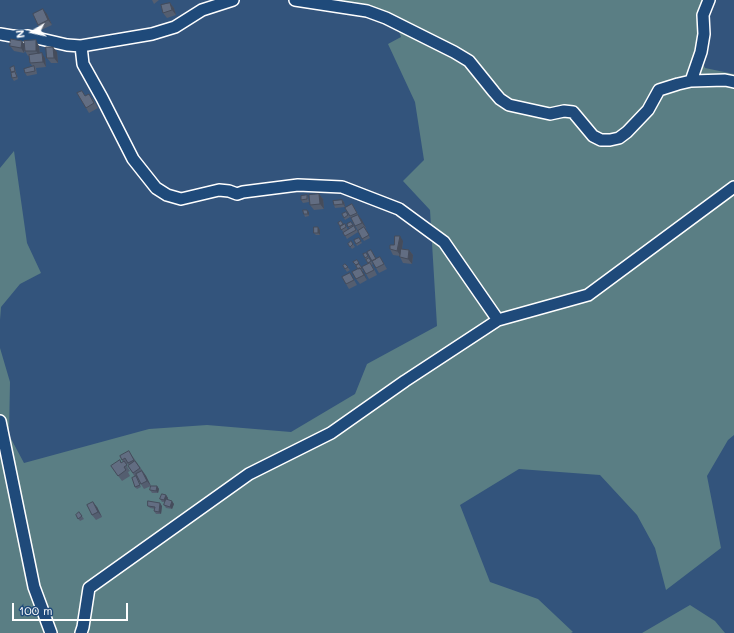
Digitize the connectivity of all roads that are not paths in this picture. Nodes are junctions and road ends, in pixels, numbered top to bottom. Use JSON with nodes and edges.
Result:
{"nodes":[{"id":1,"x":233,"y":0,"type":"edge"},
{"id":2,"x":295,"y":0,"type":"edge"},
{"id":3,"x":708,"y":0,"type":"edge"},
{"id":4,"x":0,"y":34,"type":"edge"},
{"id":5,"x":81,"y":46,"type":"junction"},
{"id":6,"x":691,"y":80,"type":"junction"},
{"id":7,"x":734,"y":82,"type":"edge"},
{"id":8,"x":734,"y":187,"type":"edge"},
{"id":9,"x":498,"y":320,"type":"junction"},
{"id":10,"x":0,"y":421,"type":"edge"},
{"id":11,"x":50,"y":633,"type":"edge"},
{"id":12,"x":81,"y":633,"type":"edge"}],
"edges":[{"from":1,"to":5,"type":"street"},
{"from":2,"to":6,"type":"street"},
{"from":3,"to":6,"type":"street"},
{"from":4,"to":5,"type":"street"},
{"from":5,"to":9,"type":"street"},
{"from":6,"to":7,"type":"street"},
{"from":8,"to":9,"type":"street"},
{"from":9,"to":12,"type":"street"},
{"from":10,"to":11,"type":"street"}]}
